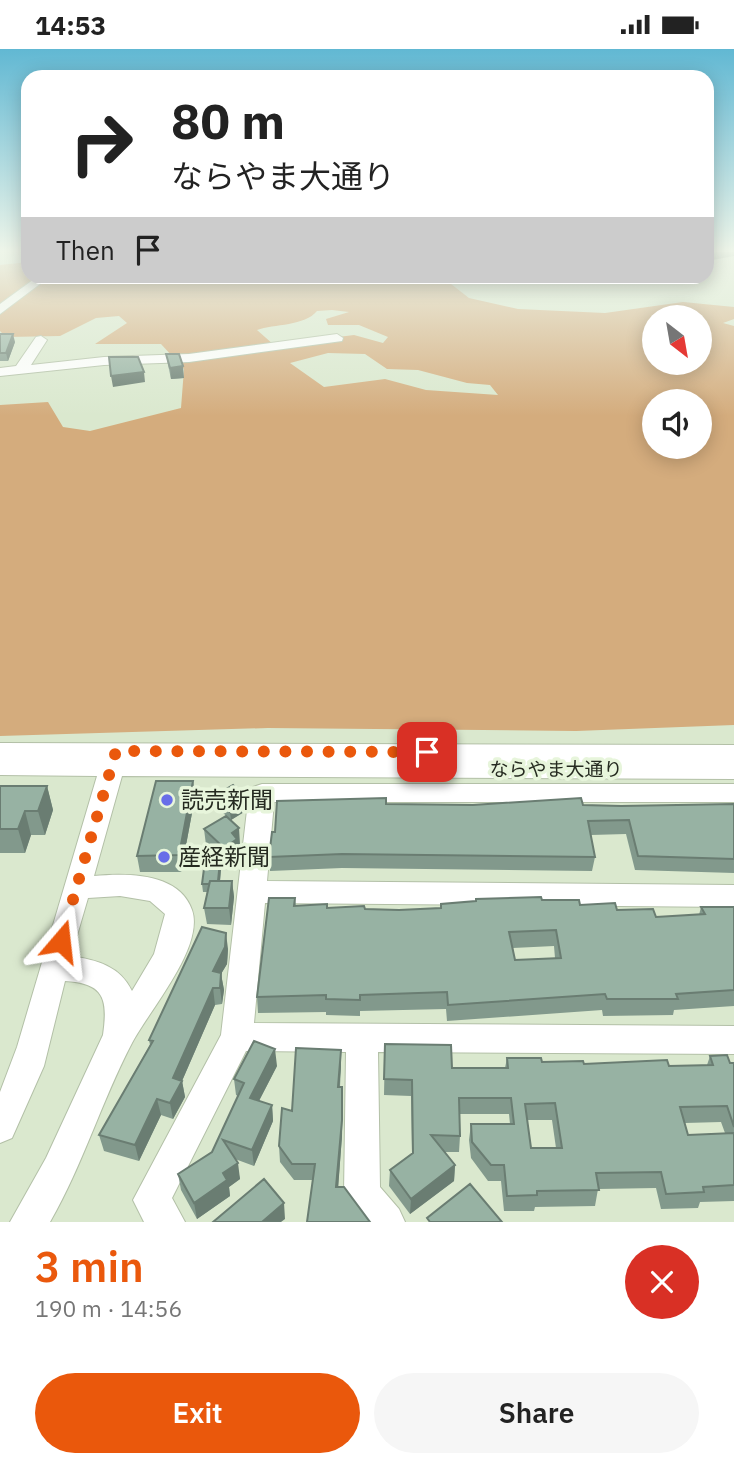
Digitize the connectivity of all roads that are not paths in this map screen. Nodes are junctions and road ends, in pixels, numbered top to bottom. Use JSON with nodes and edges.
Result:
{"nodes":[{"id":1,"x":337,"y":338,"type":"dead end"},
{"id":2,"x":41,"y":339,"type":"dead end"},
{"id":3,"x":21,"y":369,"type":"junction"},
{"id":4,"x":0,"y":372,"type":"edge"},
{"id":5,"x":0,"y":751,"type":"edge"},
{"id":6,"x":734,"y":753,"type":"edge"},
{"id":7,"x":114,"y":759,"type":"junction"},
{"id":8,"x":0,"y":767,"type":"edge"},
{"id":9,"x":734,"y":770,"type":"edge"},
{"id":10,"x":734,"y":793,"type":"edge"},
{"id":11,"x":77,"y":888,"type":"junction"},
{"id":12,"x":251,"y":892,"type":"junction"},
{"id":13,"x":734,"y":896,"type":"edge"},
{"id":14,"x":53,"y":968,"type":"junction"},
{"id":15,"x":119,"y":1035,"type":"junction"},
{"id":16,"x":237,"y":1037,"type":"junction"},
{"id":17,"x":362,"y":1038,"type":"junction"},
{"id":18,"x":734,"y":1040,"type":"edge"},
{"id":19,"x":0,"y":1126,"type":"edge"},
{"id":20,"x":29,"y":1222,"type":"edge"},
{"id":21,"x":166,"y":1222,"type":"edge"},
{"id":22,"x":386,"y":1222,"type":"edge"}],
"edges":[{"from":1,"to":3,"type":"street"},
{"from":2,"to":3,"type":"street"},
{"from":3,"to":4,"type":"street"},
{"from":5,"to":7,"type":"street","name":"ならやま大通り"},
{"from":6,"to":7,"type":"street","name":"ならやま大通り"},
{"from":7,"to":8,"type":"street","name":"ならやま大通り"},
{"from":7,"to":9,"type":"street","name":"ならやま大通り"},
{"from":7,"to":11,"type":"street"},
{"from":10,"to":12,"type":"street"},
{"from":11,"to":14,"type":"street"},
{"from":11,"to":15,"type":"street"},
{"from":12,"to":13,"type":"street"},
{"from":12,"to":16,"type":"street"},
{"from":14,"to":15,"type":"street"},
{"from":14,"to":19,"type":"street"},
{"from":15,"to":20,"type":"street"},
{"from":16,"to":17,"type":"street"},
{"from":16,"to":21,"type":"street"},
{"from":17,"to":18,"type":"street"},
{"from":17,"to":22,"type":"street"}]}
